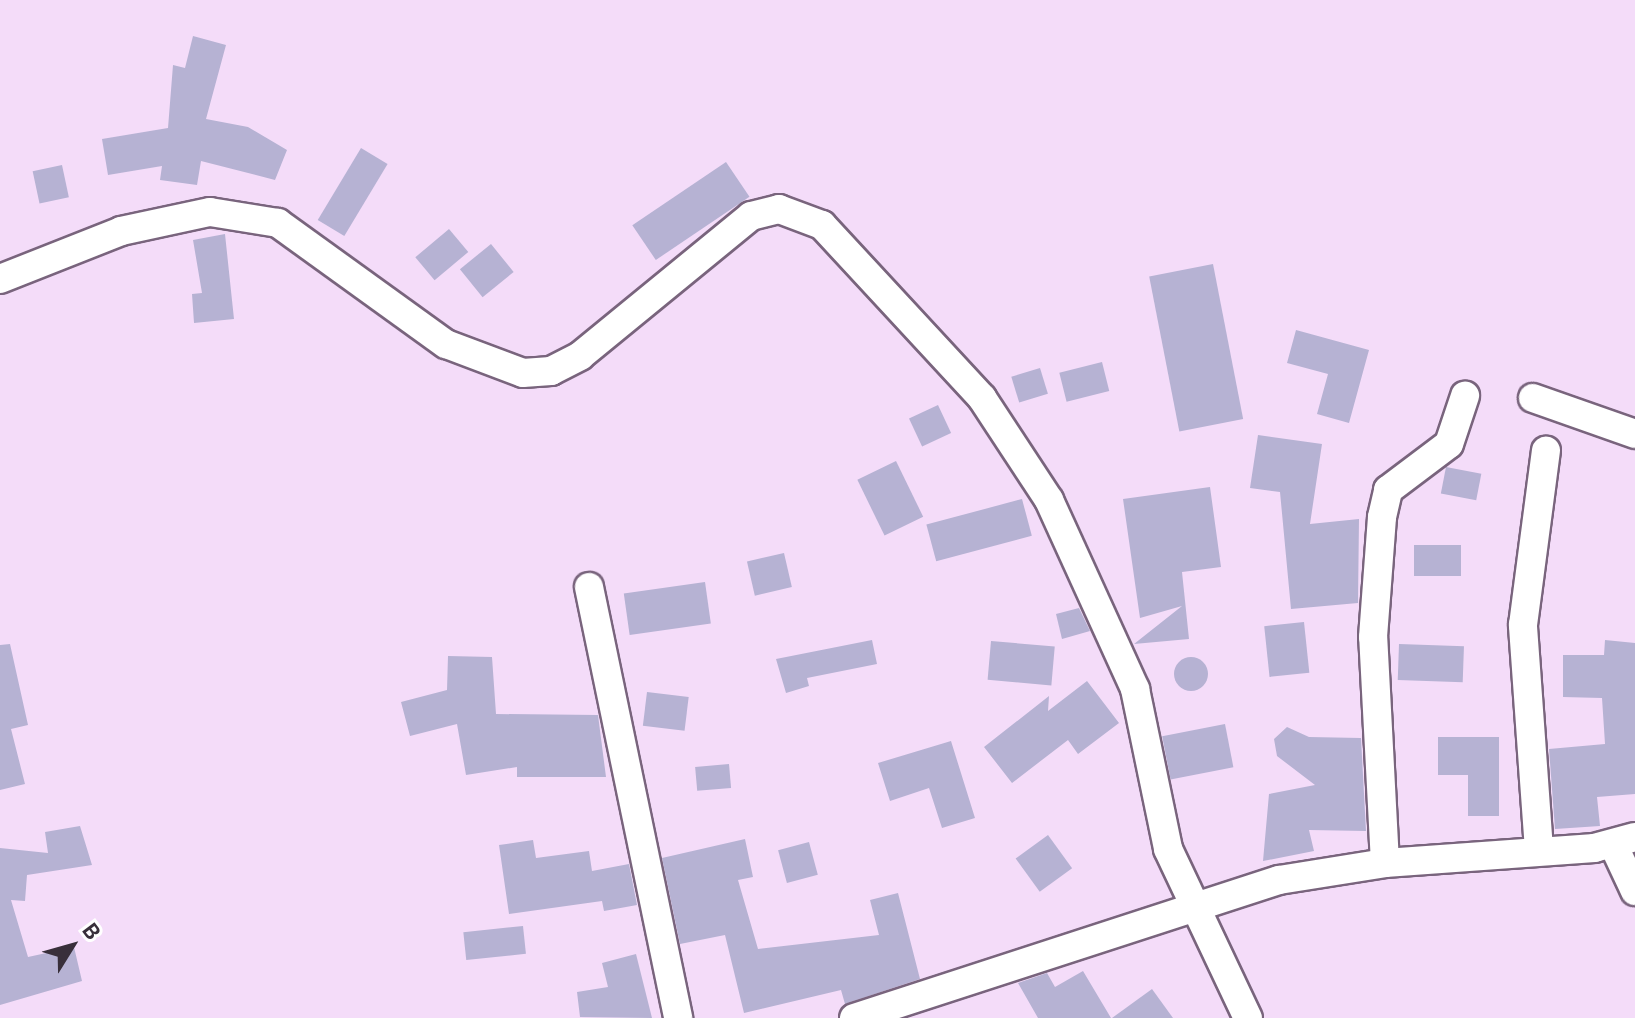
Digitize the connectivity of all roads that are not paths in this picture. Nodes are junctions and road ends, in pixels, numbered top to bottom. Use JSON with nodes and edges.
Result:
{"nodes":[{"id":1,"x":0,"y":279,"type":"edge"},
{"id":2,"x":1465,"y":396,"type":"dead end"},
{"id":3,"x":1533,"y":398,"type":"dead end"},
{"id":4,"x":1635,"y":434,"type":"edge"},
{"id":5,"x":1546,"y":451,"type":"dead end"},
{"id":6,"x":589,"y":587,"type":"dead end"},
{"id":7,"x":1624,"y":840,"type":"edge"},
{"id":8,"x":1539,"y":850,"type":"junction"},
{"id":9,"x":1385,"y":863,"type":"junction"},
{"id":10,"x":1635,"y":891,"type":"edge"},
{"id":11,"x":1196,"y":907,"type":"junction"},
{"id":12,"x":678,"y":1018,"type":"edge"},
{"id":13,"x":854,"y":1018,"type":"edge"},
{"id":14,"x":1248,"y":1018,"type":"edge"}],
"edges":[{"from":1,"to":11,"type":"street"},
{"from":2,"to":9,"type":"street"},
{"from":3,"to":4,"type":"street"},
{"from":5,"to":8,"type":"street"},
{"from":6,"to":12,"type":"street"},
{"from":7,"to":8,"type":"street"},
{"from":7,"to":10,"type":"street"},
{"from":8,"to":9,"type":"street"},
{"from":9,"to":11,"type":"street"},
{"from":11,"to":13,"type":"street"},
{"from":11,"to":14,"type":"street"}]}
